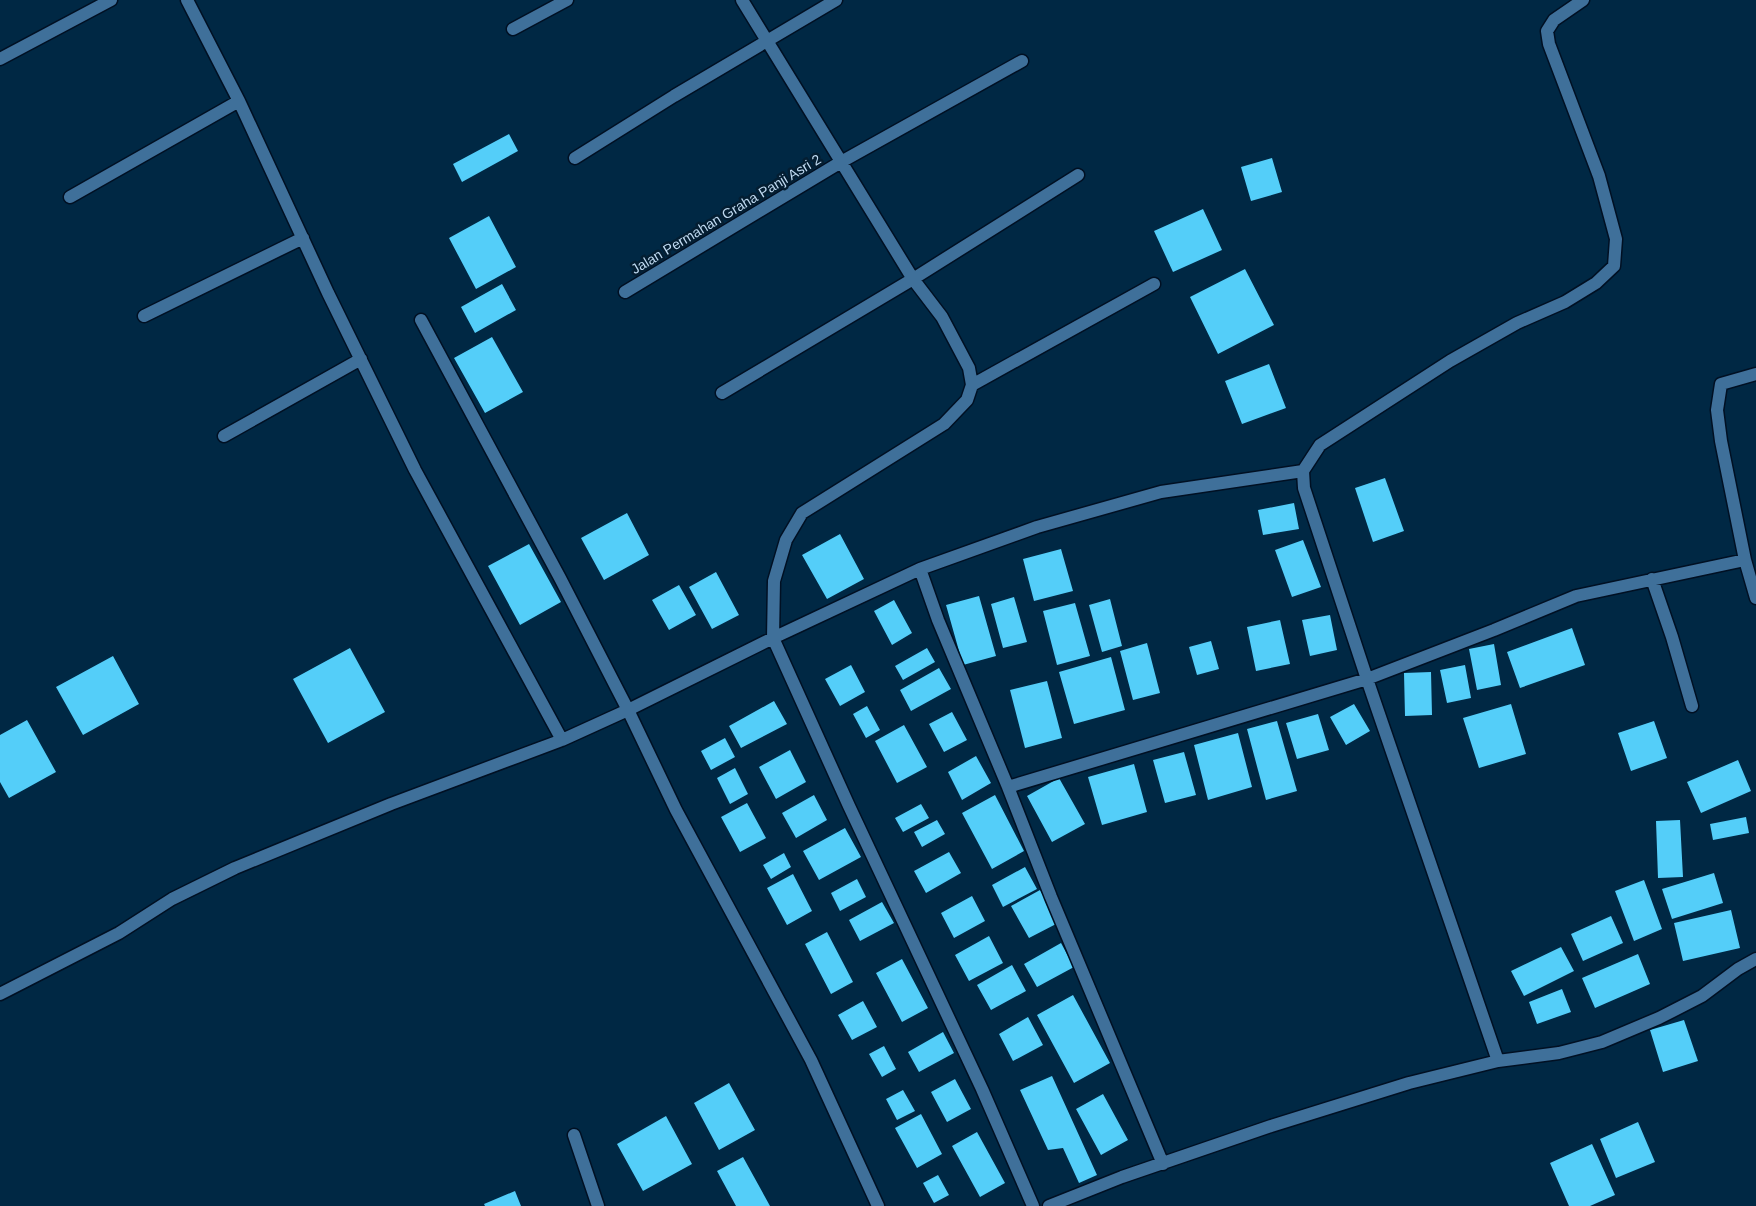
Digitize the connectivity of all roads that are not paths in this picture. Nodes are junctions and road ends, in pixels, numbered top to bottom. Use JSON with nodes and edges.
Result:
{"nodes":[{"id":1,"x":112,"y":0,"type":"edge"},
{"id":2,"x":187,"y":0,"type":"edge"},
{"id":3,"x":567,"y":0,"type":"edge"},
{"id":4,"x":742,"y":0,"type":"edge"},
{"id":5,"x":836,"y":0,"type":"edge"},
{"id":6,"x":1583,"y":0,"type":"edge"},
{"id":7,"x":513,"y":29,"type":"dead end"},
{"id":8,"x":767,"y":40,"type":"junction"},
{"id":9,"x":0,"y":59,"type":"edge"},
{"id":10,"x":1022,"y":61,"type":"dead end"},
{"id":11,"x":239,"y":101,"type":"junction"},
{"id":12,"x":574,"y":158,"type":"dead end"},
{"id":13,"x":841,"y":162,"type":"junction"},
{"id":14,"x":1078,"y":175,"type":"dead end"},
{"id":15,"x":70,"y":196,"type":"dead end"},
{"id":16,"x":303,"y":238,"type":"junction"},
{"id":17,"x":913,"y":279,"type":"junction"},
{"id":18,"x":1154,"y":284,"type":"dead end"},
{"id":19,"x":626,"y":292,"type":"dead end"},
{"id":20,"x":144,"y":316,"type":"dead end"},
{"id":21,"x":421,"y":320,"type":"dead end"},
{"id":22,"x":361,"y":359,"type":"junction"},
{"id":23,"x":1756,"y":374,"type":"edge"},
{"id":24,"x":972,"y":385,"type":"junction"},
{"id":25,"x":722,"y":393,"type":"dead end"},
{"id":26,"x":224,"y":436,"type":"dead end"},
{"id":27,"x":1303,"y":471,"type":"junction"},
{"id":28,"x":1744,"y":560,"type":"junction"},
{"id":29,"x":920,"y":569,"type":"junction"},
{"id":30,"x":1652,"y":579,"type":"junction"},
{"id":31,"x":1756,"y":598,"type":"edge"},
{"id":32,"x":773,"y":638,"type":"junction"},
{"id":33,"x":1367,"y":679,"type":"junction"},
{"id":34,"x":1692,"y":706,"type":"dead end"},
{"id":35,"x":628,"y":710,"type":"junction"},
{"id":36,"x":562,"y":740,"type":"junction"},
{"id":37,"x":1008,"y":787,"type":"junction"},
{"id":38,"x":1756,"y":959,"type":"edge"},
{"id":39,"x":0,"y":994,"type":"edge"},
{"id":40,"x":1498,"y":1061,"type":"junction"},
{"id":41,"x":574,"y":1135,"type":"dead end"},
{"id":42,"x":1163,"y":1164,"type":"junction"},
{"id":43,"x":598,"y":1206,"type":"edge"},
{"id":44,"x":878,"y":1206,"type":"edge"},
{"id":45,"x":1033,"y":1206,"type":"edge"},
{"id":46,"x":1049,"y":1206,"type":"edge"}],
"edges":[{"from":1,"to":9,"type":"street"},
{"from":2,"to":11,"type":"street"},
{"from":3,"to":7,"type":"street"},
{"from":4,"to":8,"type":"street","name":"Jalan Permahan Graha Panji Asri 2"},
{"from":5,"to":8,"type":"street"},
{"from":6,"to":27,"type":"street"},
{"from":8,"to":12,"type":"street"},
{"from":8,"to":13,"type":"street","name":"Jalan Permahan Graha Panji Asri 2"},
{"from":10,"to":13,"type":"street","name":"Jalan Permahan Graha Panji Asri 2"},
{"from":11,"to":15,"type":"street"},
{"from":11,"to":16,"type":"street"},
{"from":13,"to":17,"type":"street","name":"Jalan Permahan Graha Panji Asri 2"},
{"from":13,"to":19,"type":"street","name":"Jalan Permahan Graha Panji Asri 2"},
{"from":14,"to":17,"type":"street"},
{"from":16,"to":20,"type":"street"},
{"from":16,"to":22,"type":"street"},
{"from":17,"to":24,"type":"street","name":"Jalan Permahan Graha Panji Asri 2"},
{"from":17,"to":25,"type":"street"},
{"from":18,"to":24,"type":"street"},
{"from":21,"to":35,"type":"street"},
{"from":22,"to":26,"type":"street"},
{"from":22,"to":36,"type":"street"},
{"from":23,"to":28,"type":"street"},
{"from":24,"to":32,"type":"street"},
{"from":27,"to":29,"type":"street"},
{"from":27,"to":33,"type":"street"},
{"from":28,"to":30,"type":"street"},
{"from":28,"to":31,"type":"street"},
{"from":29,"to":32,"type":"street"},
{"from":29,"to":37,"type":"street"},
{"from":30,"to":33,"type":"street"},
{"from":30,"to":34,"type":"street"},
{"from":32,"to":35,"type":"street"},
{"from":32,"to":45,"type":"street"},
{"from":33,"to":37,"type":"street"},
{"from":33,"to":40,"type":"street"},
{"from":35,"to":36,"type":"street"},
{"from":35,"to":44,"type":"street"},
{"from":36,"to":39,"type":"street"},
{"from":37,"to":42,"type":"street"},
{"from":38,"to":40,"type":"street"},
{"from":40,"to":42,"type":"street"},
{"from":41,"to":43,"type":"street"},
{"from":42,"to":46,"type":"street"}]}
